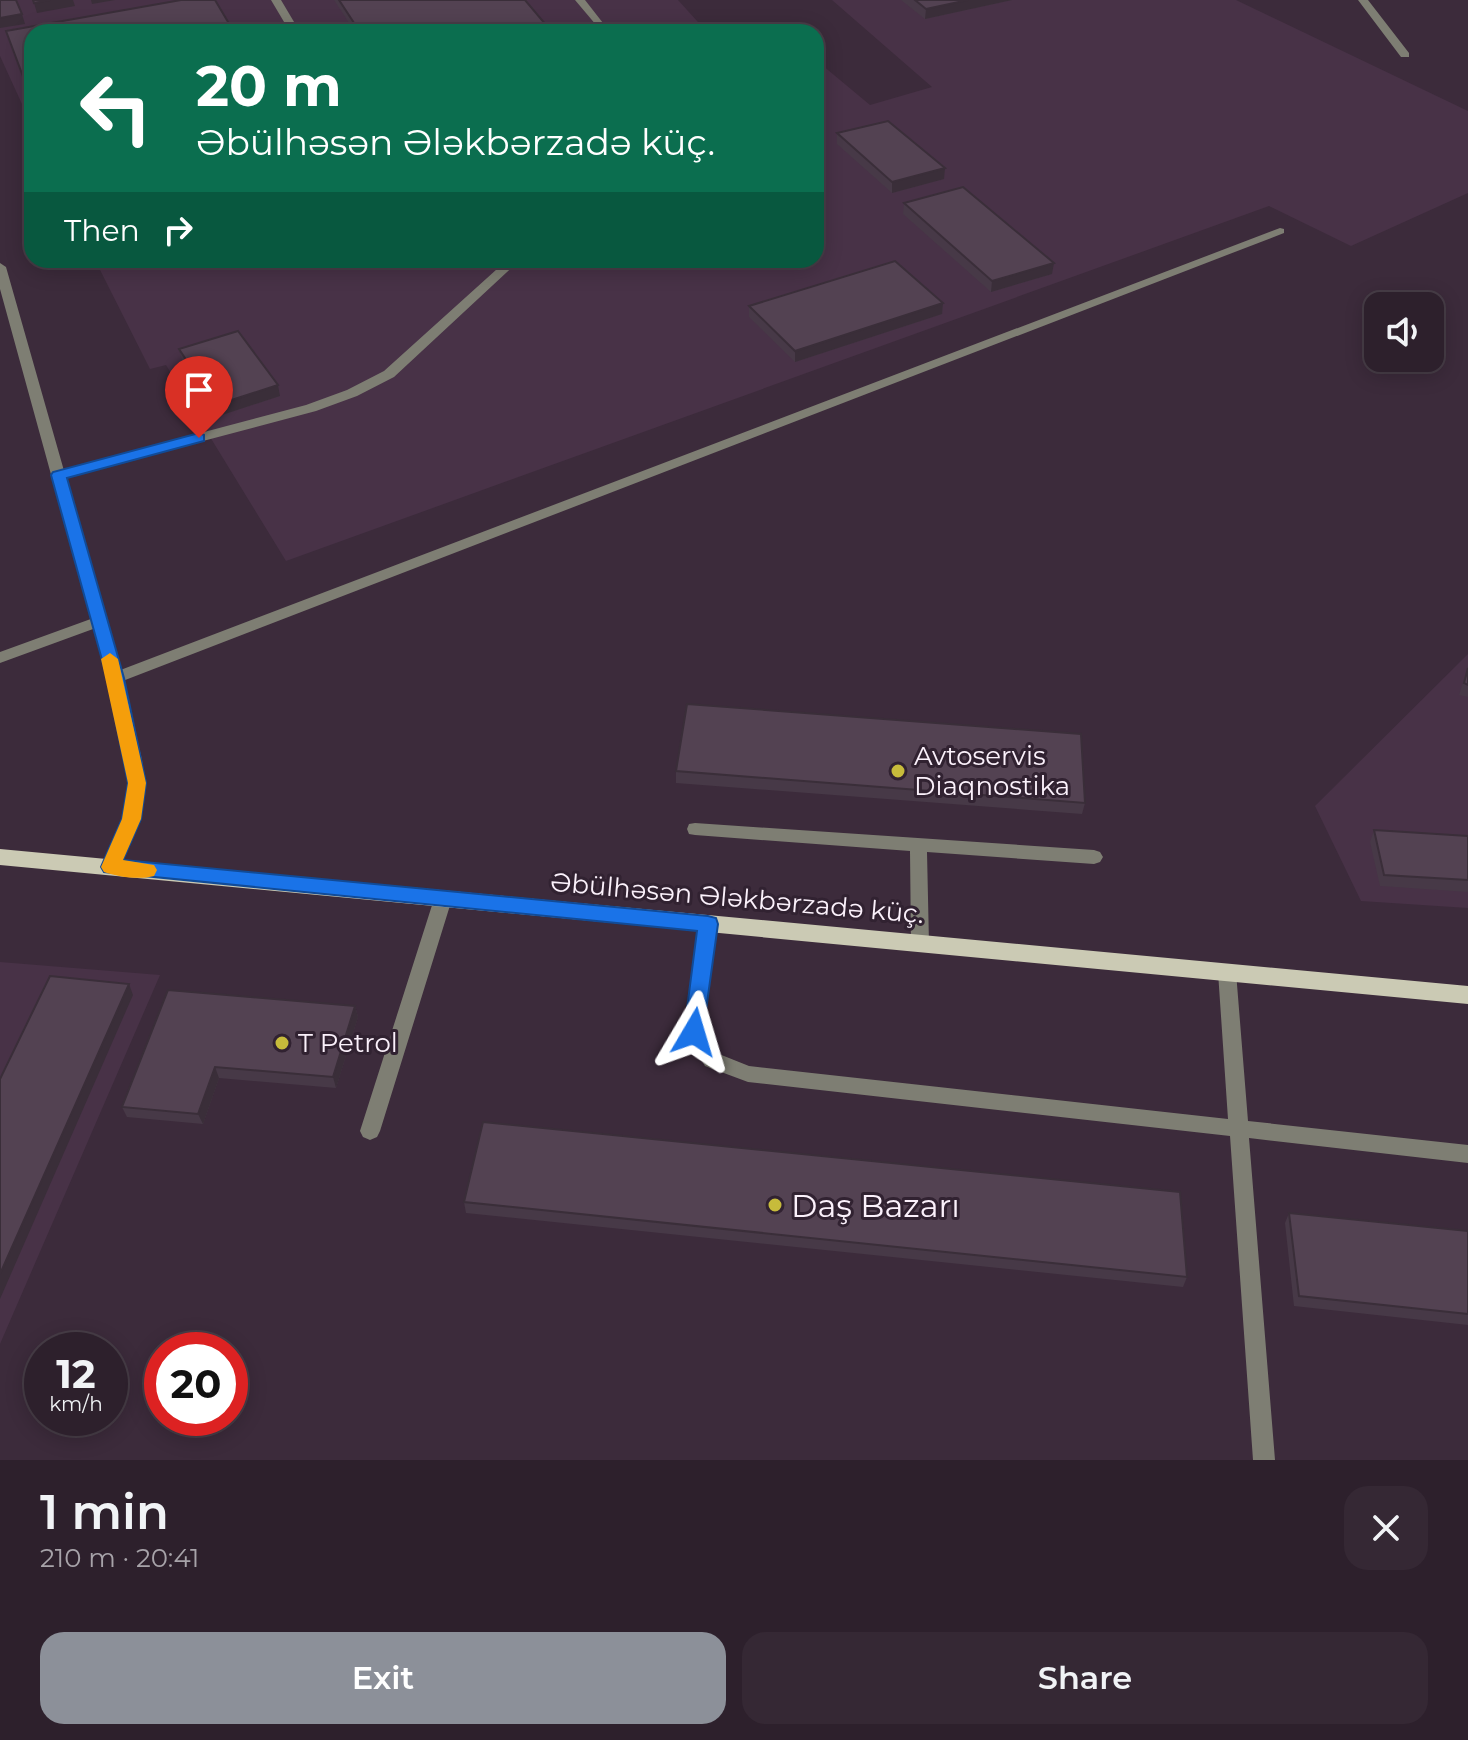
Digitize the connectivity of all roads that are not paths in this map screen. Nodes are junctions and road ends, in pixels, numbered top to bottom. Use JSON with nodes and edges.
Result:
{"nodes":[{"id":1,"x":276,"y":0,"type":"edge"},
{"id":2,"x":580,"y":0,"type":"edge"},
{"id":3,"x":1363,"y":0,"type":"edge"},
{"id":4,"x":290,"y":24,"type":"edge"},
{"id":5,"x":600,"y":24,"type":"edge"},
{"id":6,"x":1405,"y":55,"type":"dead end"},
{"id":7,"x":1280,"y":231,"type":"dead end"},
{"id":8,"x":0,"y":267,"type":"edge"},
{"id":9,"x":505,"y":268,"type":"edge"},
{"id":10,"x":58,"y":475,"type":"junction"},
{"id":11,"x":99,"y":621,"type":"junction"},
{"id":12,"x":0,"y":658,"type":"edge"},
{"id":13,"x":115,"y":678,"type":"junction"},
{"id":14,"x":695,"y":829,"type":"dead end"},
{"id":15,"x":918,"y":845,"type":"junction"},
{"id":16,"x":0,"y":857,"type":"edge"},
{"id":17,"x":1094,"y":857,"type":"dead end"},
{"id":18,"x":111,"y":867,"type":"junction"},
{"id":19,"x":443,"y":899,"type":"junction"},
{"id":20,"x":708,"y":924,"type":"junction"},
{"id":21,"x":920,"y":944,"type":"junction"},
{"id":22,"x":1227,"y":972,"type":"junction"},
{"id":23,"x":1468,"y":995,"type":"edge"},
{"id":24,"x":1239,"y":1129,"type":"junction"},
{"id":25,"x":370,"y":1131,"type":"dead end"},
{"id":26,"x":1468,"y":1154,"type":"edge"},
{"id":27,"x":1264,"y":1460,"type":"edge"}],
"edges":[{"from":1,"to":4,"type":"street"},
{"from":2,"to":5,"type":"street"},
{"from":3,"to":6,"type":"street"},
{"from":7,"to":13,"type":"street"},
{"from":8,"to":10,"type":"street"},
{"from":9,"to":10,"type":"street"},
{"from":10,"to":11,"type":"street"},
{"from":11,"to":12,"type":"street"},
{"from":11,"to":13,"type":"street"},
{"from":13,"to":18,"type":"street"},
{"from":14,"to":15,"type":"street"},
{"from":15,"to":17,"type":"street"},
{"from":15,"to":21,"type":"street"},
{"from":16,"to":18,"type":"main road","name":"Əbülhəsən Ələkbərzadə küç."},
{"from":18,"to":19,"type":"main road","name":"Əbülhəsən Ələkbərzadə küç."},
{"from":19,"to":20,"type":"main road","name":"Əbülhəsən Ələkbərzadə küç."},
{"from":19,"to":25,"type":"street"},
{"from":20,"to":21,"type":"main road","name":"Əbülhəsən Ələkbərzadə küç."},
{"from":20,"to":24,"type":"street"},
{"from":21,"to":22,"type":"main road","name":"Əbülhəsən Ələkbərzadə küç."},
{"from":22,"to":23,"type":"main road","name":"Əbülhəsən Ələkbərzadə küç."},
{"from":22,"to":24,"type":"street"},
{"from":24,"to":26,"type":"street"},
{"from":24,"to":27,"type":"street"}]}
